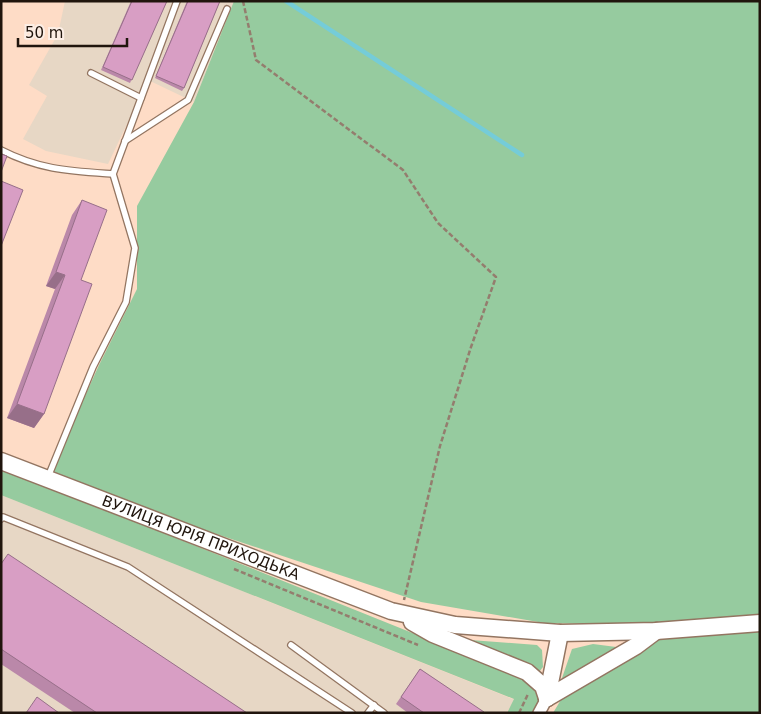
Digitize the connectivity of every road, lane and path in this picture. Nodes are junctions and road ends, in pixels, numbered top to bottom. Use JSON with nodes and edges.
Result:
{"nodes":[{"id":1,"x":177,"y":1,"type":"edge"},
{"id":2,"x":243,"y":1,"type":"edge"},
{"id":3,"x":227,"y":9,"type":"dead end"},
{"id":4,"x":91,"y":73,"type":"dead end"},
{"id":5,"x":141,"y":98,"type":"junction"},
{"id":6,"x":125,"y":141,"type":"junction"},
{"id":7,"x":1,"y":150,"type":"edge"},
{"id":8,"x":113,"y":174,"type":"junction"},
{"id":9,"x":1,"y":461,"type":"edge"},
{"id":10,"x":47,"y":478,"type":"junction"},
{"id":11,"x":1,"y":519,"type":"edge"},
{"id":12,"x":228,"y":566,"type":"dead end"},
{"id":13,"x":396,"y":612,"type":"junction"},
{"id":14,"x":760,"y":623,"type":"edge"},
{"id":15,"x":656,"y":631,"type":"junction"},
{"id":16,"x":560,"y":633,"type":"junction"},
{"id":17,"x":291,"y":645,"type":"dead end"},
{"id":18,"x":419,"y":645,"type":"dead end"},
{"id":19,"x":529,"y":690,"type":"dead end"},
{"id":20,"x":374,"y":705,"type":"junction"},
{"id":21,"x":543,"y":706,"type":"edge"},
{"id":22,"x":352,"y":713,"type":"edge"},
{"id":23,"x":368,"y":713,"type":"edge"},
{"id":24,"x":384,"y":713,"type":"edge"},
{"id":25,"x":520,"y":713,"type":"edge"}],
"edges":[{"from":1,"to":5,"type":"lane"},
{"from":2,"to":13,"type":"path"},
{"from":3,"to":6,"type":"lane"},
{"from":4,"to":5,"type":"lane"},
{"from":5,"to":6,"type":"lane"},
{"from":6,"to":8,"type":"lane"},
{"from":7,"to":8,"type":"lane"},
{"from":8,"to":10,"type":"lane"},
{"from":9,"to":10,"type":"street","name":"ВУЛИЦЯ ЮРІЯ ПРИХОДЬКА"},
{"from":10,"to":13,"type":"street","name":"ВУЛИЦЯ ЮРІЯ ПРИХОДЬКА"},
{"from":11,"to":22,"type":"lane"},
{"from":12,"to":18,"type":"path"},
{"from":13,"to":16,"type":"street"},
{"from":13,"to":21,"type":"street"},
{"from":14,"to":15,"type":"street"},
{"from":15,"to":16,"type":"street"},
{"from":15,"to":21,"type":"street"},
{"from":16,"to":21,"type":"street"},
{"from":17,"to":20,"type":"lane"},
{"from":19,"to":25,"type":"path"},
{"from":20,"to":23,"type":"lane"},
{"from":20,"to":24,"type":"lane"}]}
